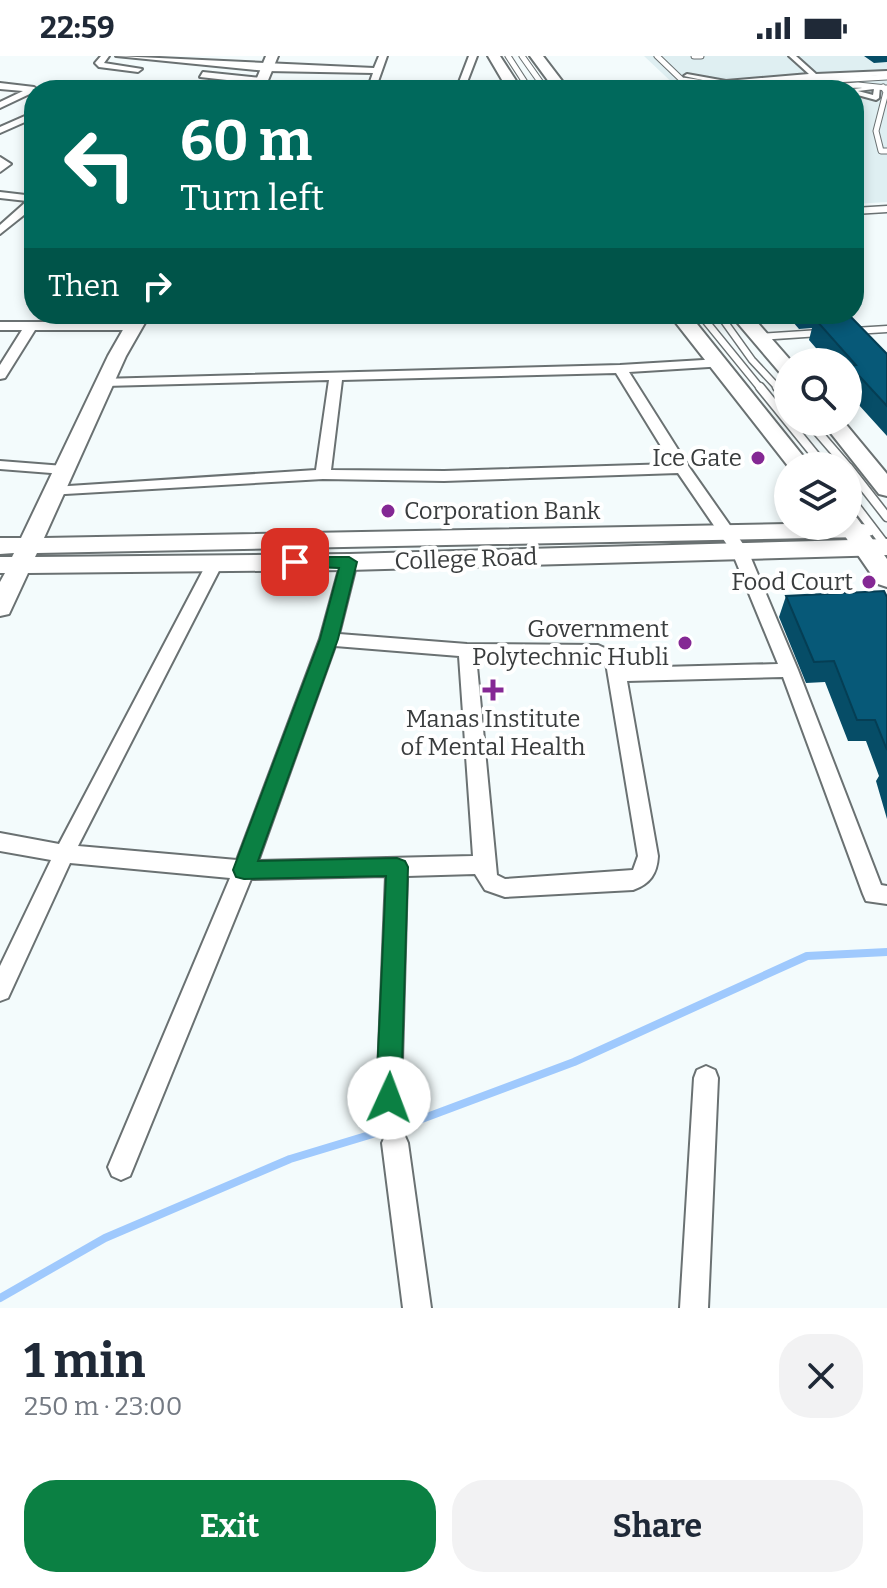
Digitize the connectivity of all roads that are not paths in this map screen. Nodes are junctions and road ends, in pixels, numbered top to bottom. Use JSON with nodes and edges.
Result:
{"nodes":[{"id":1,"x":105,"y":56,"type":"edge"},
{"id":2,"x":120,"y":56,"type":"edge"},
{"id":3,"x":334,"y":56,"type":"edge"},
{"id":4,"x":383,"y":56,"type":"edge"},
{"id":5,"x":473,"y":56,"type":"edge"},
{"id":6,"x":494,"y":56,"type":"edge"},
{"id":7,"x":508,"y":56,"type":"edge"},
{"id":8,"x":522,"y":56,"type":"edge"},
{"id":9,"x":536,"y":56,"type":"edge"},
{"id":10,"x":657,"y":56,"type":"edge"},
{"id":11,"x":694,"y":56,"type":"edge"},
{"id":12,"x":701,"y":56,"type":"edge"},
{"id":13,"x":792,"y":56,"type":"edge"},
{"id":14,"x":329,"y":70,"type":"junction"},
{"id":15,"x":155,"y":71,"type":"dead end"},
{"id":16,"x":378,"y":71,"type":"junction"},
{"id":17,"x":185,"y":74,"type":"dead end"},
{"id":18,"x":265,"y":74,"type":"edge"},
{"id":19,"x":887,"y":77,"type":"edge"},
{"id":20,"x":817,"y":78,"type":"junction"},
{"id":21,"x":375,"y":80,"type":"edge"},
{"id":22,"x":464,"y":80,"type":"edge"},
{"id":23,"x":509,"y":80,"type":"edge"},
{"id":24,"x":524,"y":80,"type":"edge"},
{"id":25,"x":539,"y":80,"type":"edge"},
{"id":26,"x":554,"y":80,"type":"edge"},
{"id":27,"x":688,"y":80,"type":"edge"},
{"id":28,"x":787,"y":80,"type":"edge"},
{"id":29,"x":820,"y":80,"type":"edge"},
{"id":30,"x":876,"y":85,"type":"junction"},
{"id":31,"x":0,"y":86,"type":"edge"},
{"id":32,"x":864,"y":86,"type":"edge"},
{"id":33,"x":864,"y":88,"type":"edge"},
{"id":34,"x":885,"y":88,"type":"edge"},
{"id":35,"x":24,"y":89,"type":"edge"},
{"id":36,"x":24,"y":95,"type":"edge"},
{"id":37,"x":864,"y":95,"type":"edge"},
{"id":38,"x":864,"y":95,"type":"edge"},
{"id":39,"x":885,"y":100,"type":"edge"},
{"id":40,"x":0,"y":105,"type":"edge"},
{"id":41,"x":24,"y":119,"type":"edge"},
{"id":42,"x":0,"y":130,"type":"edge"},
{"id":43,"x":887,"y":151,"type":"edge"},
{"id":44,"x":0,"y":160,"type":"edge"},
{"id":45,"x":0,"y":169,"type":"edge"},
{"id":46,"x":0,"y":195,"type":"edge"},
{"id":47,"x":24,"y":199,"type":"edge"},
{"id":48,"x":24,"y":209,"type":"edge"},
{"id":49,"x":887,"y":209,"type":"edge"},
{"id":50,"x":864,"y":210,"type":"edge"},
{"id":51,"x":1,"y":230,"type":"edge"},
{"id":52,"x":76,"y":324,"type":"edge"},
{"id":53,"x":135,"y":324,"type":"edge"},
{"id":54,"x":693,"y":324,"type":"edge"},
{"id":55,"x":695,"y":324,"type":"edge"},
{"id":56,"x":726,"y":324,"type":"edge"},
{"id":57,"x":749,"y":324,"type":"edge"},
{"id":58,"x":0,"y":326,"type":"edge"},
{"id":59,"x":30,"y":327,"type":"junction"},
{"id":60,"x":887,"y":329,"type":"edge"},
{"id":61,"x":851,"y":331,"type":"edge"},
{"id":62,"x":836,"y":332,"type":"edge"},
{"id":63,"x":760,"y":337,"type":"junction"},
{"id":64,"x":774,"y":354,"type":"edge"},
{"id":65,"x":720,"y":363,"type":"junction"},
{"id":66,"x":620,"y":369,"type":"junction"},
{"id":67,"x":0,"y":375,"type":"edge"},
{"id":68,"x":336,"y":376,"type":"junction"},
{"id":69,"x":105,"y":382,"type":"junction"},
{"id":70,"x":774,"y":384,"type":"edge"},
{"id":71,"x":821,"y":436,"type":"edge"},
{"id":72,"x":844,"y":436,"type":"edge"},
{"id":73,"x":789,"y":452,"type":"edge"},
{"id":74,"x":811,"y":452,"type":"edge"},
{"id":75,"x":834,"y":452,"type":"edge"},
{"id":76,"x":0,"y":465,"type":"edge"},
{"id":77,"x":682,"y":468,"type":"junction"},
{"id":78,"x":64,"y":470,"type":"junction"},
{"id":79,"x":323,"y":474,"type":"junction"},
{"id":80,"x":887,"y":489,"type":"edge"},
{"id":81,"x":53,"y":492,"type":"junction"},
{"id":82,"x":862,"y":504,"type":"edge"},
{"id":83,"x":862,"y":516,"type":"edge"},
{"id":84,"x":726,"y":531,"type":"junction"},
{"id":85,"x":874,"y":534,"type":"edge"},
{"id":86,"x":0,"y":546,"type":"edge"},
{"id":87,"x":740,"y":551,"type":"junction"},
{"id":88,"x":17,"y":559,"type":"edge"},
{"id":89,"x":349,"y":562,"type":"junction"},
{"id":90,"x":215,"y":563,"type":"junction"},
{"id":91,"x":887,"y":578,"type":"edge"},
{"id":92,"x":0,"y":608,"type":"edge"},
{"id":93,"x":329,"y":639,"type":"junction"},
{"id":94,"x":467,"y":650,"type":"junction"},
{"id":95,"x":789,"y":670,"type":"junction"},
{"id":96,"x":617,"y":675,"type":"junction"},
{"id":97,"x":0,"y":842,"type":"edge"},
{"id":98,"x":64,"y":854,"type":"junction"},
{"id":99,"x":484,"y":865,"type":"junction"},
{"id":100,"x":397,"y":867,"type":"junction"},
{"id":101,"x":244,"y":870,"type":"junction"},
{"id":102,"x":887,"y":895,"type":"edge"},
{"id":103,"x":0,"y":990,"type":"edge"},
{"id":104,"x":706,"y":1078,"type":"dead end"},
{"id":105,"x":389,"y":1098,"type":"dead end"},
{"id":106,"x":395,"y":1143,"type":"dead end"},
{"id":107,"x":121,"y":1167,"type":"dead end"},
{"id":108,"x":417,"y":1308,"type":"edge"},
{"id":109,"x":694,"y":1308,"type":"edge"}],
"edges":[{"from":1,"to":15,"type":"street"},
{"from":2,"to":18,"type":"street"},
{"from":3,"to":14,"type":"street"},
{"from":4,"to":16,"type":"street"},
{"from":5,"to":22,"type":"street"},
{"from":6,"to":23,"type":"main road"},
{"from":7,"to":24,"type":"lane"},
{"from":8,"to":25,"type":"lane"},
{"from":9,"to":26,"type":"main road"},
{"from":10,"to":27,"type":"lane"},
{"from":11,"to":12,"type":"lane"},
{"from":13,"to":20,"type":"street"},
{"from":14,"to":16,"type":"street"},
{"from":14,"to":18,"type":"street"},
{"from":16,"to":21,"type":"street"},
{"from":17,"to":18,"type":"street"},
{"from":19,"to":20,"type":"street"},
{"from":19,"to":30,"type":"lane"},
{"from":20,"to":28,"type":"street"},
{"from":20,"to":29,"type":"lane"},
{"from":30,"to":32,"type":"lane"},
{"from":30,"to":34,"type":"lane"},
{"from":31,"to":35,"type":"street"},
{"from":33,"to":37,"type":"street"},
{"from":34,"to":39,"type":"lane"},
{"from":36,"to":40,"type":"street"},
{"from":38,"to":39,"type":"lane"},
{"from":39,"to":43,"type":"lane"},
{"from":41,"to":42,"type":"street"},
{"from":44,"to":45,"type":"street"},
{"from":46,"to":47,"type":"street"},
{"from":48,"to":51,"type":"street"},
{"from":49,"to":50,"type":"lane"},
{"from":52,"to":59,"type":"street"},
{"from":53,"to":69,"type":"main road"},
{"from":54,"to":65,"type":"main road"},
{"from":55,"to":74,"type":"lane"},
{"from":56,"to":70,"type":"lane"},
{"from":57,"to":63,"type":"main road"},
{"from":58,"to":59,"type":"street"},
{"from":59,"to":67,"type":"street"},
{"from":60,"to":61,"type":"lane"},
{"from":62,"to":63,"type":"lane"},
{"from":63,"to":64,"type":"main road"},
{"from":65,"to":66,"type":"street"},
{"from":65,"to":73,"type":"main road"},
{"from":66,"to":68,"type":"street"},
{"from":66,"to":77,"type":"street"},
{"from":68,"to":69,"type":"street"},
{"from":68,"to":79,"type":"street"},
{"from":69,"to":78,"type":"main road"},
{"from":71,"to":75,"type":"lane"},
{"from":72,"to":80,"type":"main road"},
{"from":76,"to":78,"type":"street"},
{"from":77,"to":79,"type":"street"},
{"from":77,"to":84,"type":"street"},
{"from":78,"to":81,"type":"main road"},
{"from":79,"to":81,"type":"street"},
{"from":81,"to":88,"type":"main road"},
{"from":82,"to":85,"type":"lane"},
{"from":83,"to":85,"type":"lane"},
{"from":84,"to":85,"type":"main road"},
{"from":84,"to":87,"type":"street"},
{"from":84,"to":88,"type":"main road"},
{"from":85,"to":87,"type":"main road","name":"College Road"},
{"from":85,"to":91,"type":"main road"},
{"from":86,"to":88,"type":"main road"},
{"from":87,"to":89,"type":"main road","name":"College Road"},
{"from":87,"to":95,"type":"street"},
{"from":88,"to":90,"type":"main road","name":"College Road"},
{"from":88,"to":92,"type":"main road"},
{"from":89,"to":90,"type":"main road","name":"College Road"},
{"from":89,"to":93,"type":"street"},
{"from":90,"to":98,"type":"street"},
{"from":93,"to":94,"type":"street"},
{"from":93,"to":101,"type":"street"},
{"from":94,"to":96,"type":"street"},
{"from":94,"to":99,"type":"street"},
{"from":95,"to":96,"type":"street"},
{"from":95,"to":102,"type":"street"},
{"from":96,"to":99,"type":"street"},
{"from":97,"to":98,"type":"street"},
{"from":98,"to":101,"type":"street"},
{"from":98,"to":103,"type":"street"},
{"from":99,"to":100,"type":"street"},
{"from":100,"to":101,"type":"street"},
{"from":100,"to":105,"type":"street"},
{"from":101,"to":107,"type":"street"},
{"from":104,"to":109,"type":"street"},
{"from":106,"to":108,"type":"street"}]}
